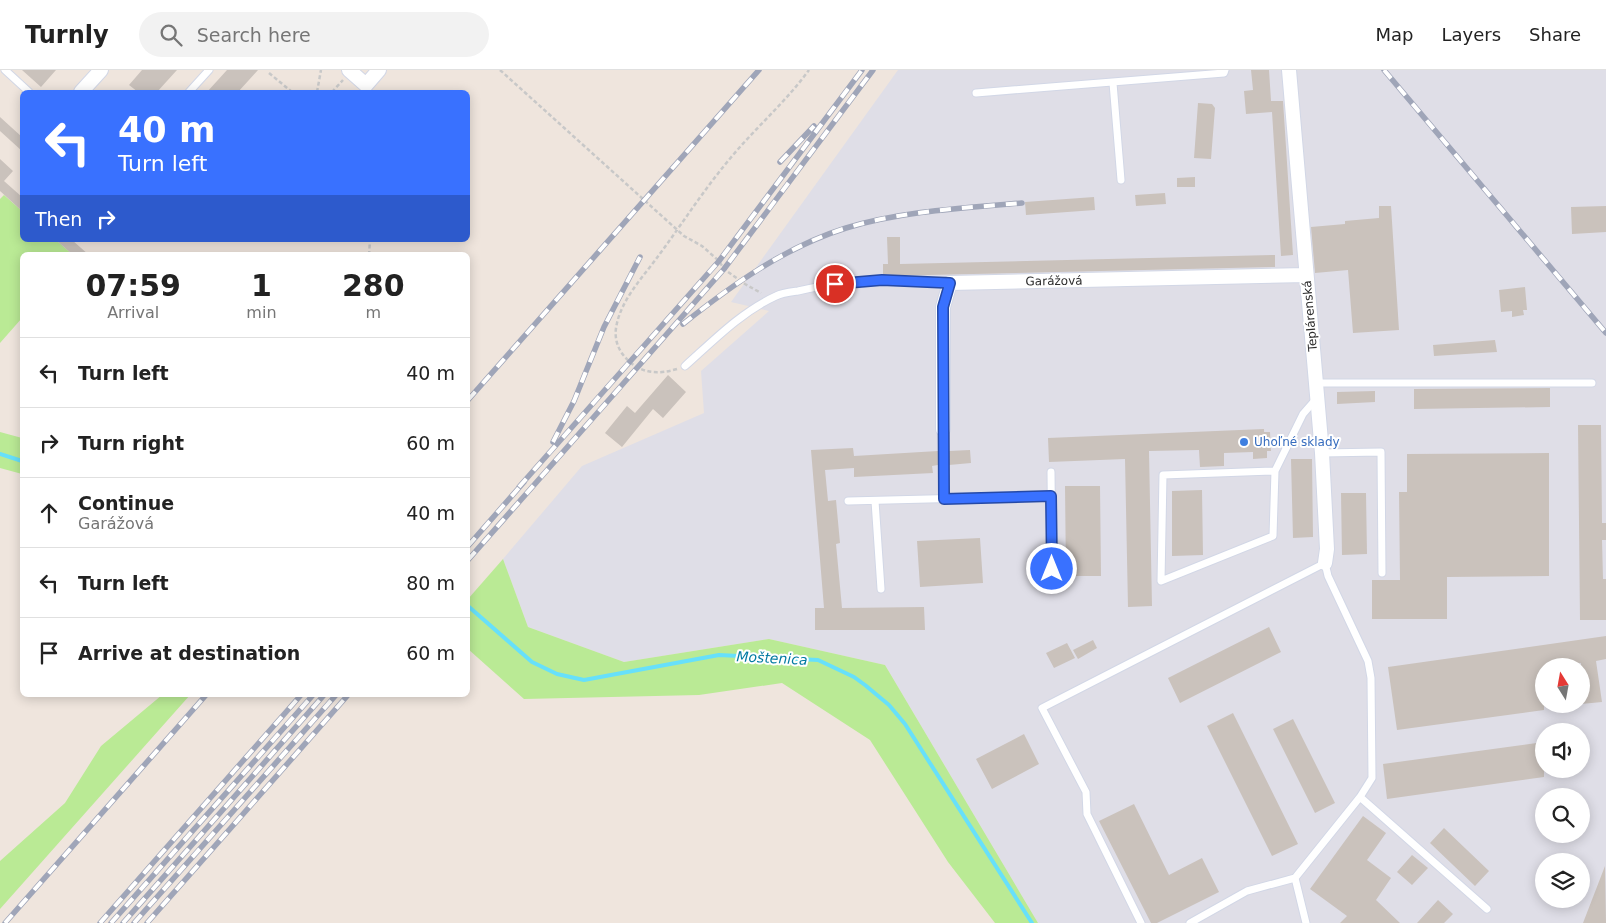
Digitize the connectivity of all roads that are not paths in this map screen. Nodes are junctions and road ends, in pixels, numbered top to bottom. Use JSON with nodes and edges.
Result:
{"nodes":[{"id":1,"x":5,"y":70,"type":"edge"},
{"id":2,"x":101,"y":70,"type":"edge"},
{"id":3,"x":209,"y":70,"type":"edge"},
{"id":4,"x":350,"y":70,"type":"edge"},
{"id":5,"x":379,"y":70,"type":"edge"},
{"id":6,"x":1225,"y":70,"type":"edge"},
{"id":7,"x":1289,"y":70,"type":"edge"},
{"id":8,"x":1113,"y":83,"type":"junction"},
{"id":9,"x":27,"y":90,"type":"edge"},
{"id":10,"x":83,"y":90,"type":"edge"},
{"id":11,"x":191,"y":90,"type":"edge"},
{"id":12,"x":976,"y":93,"type":"dead end"},
{"id":13,"x":1121,"y":180,"type":"dead end"},
{"id":14,"x":1306,"y":275,"type":"junction"},
{"id":15,"x":950,"y":283,"type":"junction"},
{"id":16,"x":685,"y":366,"type":"road end"},
{"id":17,"x":1592,"y":382,"type":"dead end"},
{"id":18,"x":1316,"y":383,"type":"junction"},
{"id":19,"x":1317,"y":398,"type":"junction"},
{"id":20,"x":943,"y":429,"type":"joint"},
{"id":21,"x":1322,"y":453,"type":"junction"},
{"id":22,"x":1275,"y":471,"type":"junction"},
{"id":23,"x":1051,"y":472,"type":"dead end"},
{"id":24,"x":1051,"y":496,"type":"junction"},
{"id":25,"x":944,"y":499,"type":"junction"},
{"id":26,"x":848,"y":501,"type":"dead end"},
{"id":27,"x":875,"y":501,"type":"junction"},
{"id":28,"x":1325,"y":563,"type":"junction"},
{"id":29,"x":1052,"y":569,"type":"dead end"},
{"id":30,"x":1382,"y":573,"type":"dead end"},
{"id":31,"x":880,"y":589,"type":"dead end"},
{"id":32,"x":1360,"y":797,"type":"junction"},
{"id":33,"x":1295,"y":878,"type":"junction"},
{"id":34,"x":1487,"y":909,"type":"dead end"},
{"id":35,"x":1141,"y":923,"type":"edge"},
{"id":36,"x":1190,"y":923,"type":"edge"},
{"id":37,"x":1306,"y":923,"type":"edge"}],
"edges":[{"from":1,"to":9,"type":"lane"},
{"from":2,"to":10,"type":"street"},
{"from":3,"to":11,"type":"lane"},
{"from":4,"to":5,"type":"street"},
{"from":6,"to":8,"type":"lane"},
{"from":7,"to":14,"type":"street","name":"Teplárenská"},
{"from":8,"to":12,"type":"lane"},
{"from":8,"to":13,"type":"lane"},
{"from":14,"to":15,"type":"street","name":"Garážová"},
{"from":14,"to":18,"type":"street","name":"Teplárenská"},
{"from":15,"to":16,"type":"lane"},
{"from":15,"to":20,"type":"street"},
{"from":17,"to":18,"type":"lane"},
{"from":18,"to":19,"type":"street","name":"Teplárenská"},
{"from":19,"to":21,"type":"street","name":"Teplárenská"},
{"from":19,"to":22,"type":"lane"},
{"from":20,"to":25,"type":"lane"},
{"from":21,"to":28,"type":"street","name":"Teplárenská"},
{"from":21,"to":30,"type":"lane"},
{"from":22,"to":22,"type":"lane"},
{"from":23,"to":24,"type":"lane"},
{"from":24,"to":25,"type":"lane"},
{"from":24,"to":29,"type":"lane"},
{"from":25,"to":27,"type":"lane"},
{"from":26,"to":27,"type":"lane"},
{"from":27,"to":31,"type":"lane"},
{"from":28,"to":32,"type":"lane"},
{"from":28,"to":35,"type":"lane"},
{"from":32,"to":33,"type":"lane"},
{"from":32,"to":34,"type":"lane"},
{"from":33,"to":36,"type":"lane"},
{"from":33,"to":37,"type":"lane"}]}
